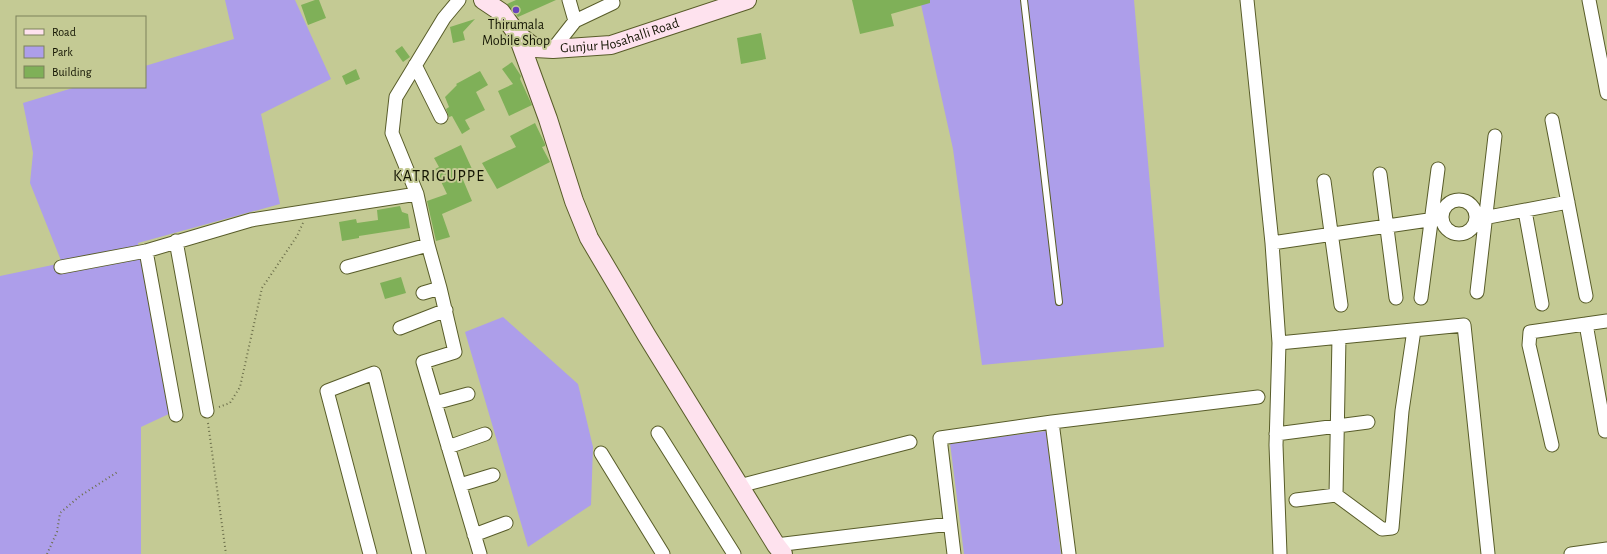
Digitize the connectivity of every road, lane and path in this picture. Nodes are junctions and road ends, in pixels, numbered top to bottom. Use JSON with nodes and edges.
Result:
{"nodes":[{"id":1,"x":459,"y":0,"type":"edge"},
{"id":2,"x":483,"y":0,"type":"edge"},
{"id":3,"x":569,"y":0,"type":"edge"},
{"id":4,"x":747,"y":0,"type":"edge"},
{"id":5,"x":1024,"y":0,"type":"edge"},
{"id":6,"x":1247,"y":0,"type":"edge"},
{"id":7,"x":1589,"y":0,"type":"edge"},
{"id":8,"x":615,"y":1,"type":"edge"},
{"id":9,"x":575,"y":21,"type":"junction"},
{"id":10,"x":517,"y":34,"type":"junction"},
{"id":11,"x":553,"y":49,"type":"junction"},
{"id":12,"x":415,"y":65,"type":"junction"},
{"id":13,"x":1607,"y":93,"type":"edge"},
{"id":14,"x":441,"y":117,"type":"dead end"},
{"id":15,"x":1552,"y":120,"type":"dead end"},
{"id":16,"x":1495,"y":136,"type":"dead end"},
{"id":17,"x":1438,"y":169,"type":"dead end"},
{"id":18,"x":1380,"y":174,"type":"dead end"},
{"id":19,"x":1324,"y":181,"type":"dead end"},
{"id":20,"x":417,"y":194,"type":"junction"},
{"id":21,"x":1568,"y":202,"type":"junction"},
{"id":22,"x":1525,"y":210,"type":"junction"},
{"id":23,"x":309,"y":211,"type":"junction"},
{"id":24,"x":1437,"y":219,"type":"junction"},
{"id":25,"x":1481,"y":219,"type":"junction"},
{"id":26,"x":1387,"y":227,"type":"junction"},
{"id":27,"x":1331,"y":235,"type":"junction"},
{"id":28,"x":176,"y":241,"type":"junction"},
{"id":29,"x":1272,"y":243,"type":"junction"},
{"id":30,"x":428,"y":245,"type":"junction"},
{"id":31,"x":146,"y":251,"type":"junction"},
{"id":32,"x":61,"y":267,"type":"dead end"},
{"id":33,"x":347,"y":268,"type":"dead end"},
{"id":34,"x":440,"y":288,"type":"junction"},
{"id":35,"x":423,"y":292,"type":"dead end"},
{"id":36,"x":1477,"y":292,"type":"dead end"},
{"id":37,"x":1586,"y":296,"type":"dead end"},
{"id":38,"x":1396,"y":298,"type":"dead end"},
{"id":39,"x":1421,"y":298,"type":"dead end"},
{"id":40,"x":1059,"y":302,"type":"dead end"},
{"id":41,"x":1542,"y":304,"type":"dead end"},
{"id":42,"x":1341,"y":305,"type":"dead end"},
{"id":43,"x":446,"y":310,"type":"junction"},
{"id":44,"x":1607,"y":321,"type":"edge"},
{"id":45,"x":1586,"y":324,"type":"junction"},
{"id":46,"x":400,"y":328,"type":"dead end"},
{"id":47,"x":1414,"y":330,"type":"junction"},
{"id":48,"x":1339,"y":338,"type":"junction"},
{"id":49,"x":1279,"y":343,"type":"junction"},
{"id":50,"x":468,"y":394,"type":"dead end"},
{"id":51,"x":1258,"y":397,"type":"dead end"},
{"id":52,"x":435,"y":403,"type":"junction"},
{"id":53,"x":206,"y":411,"type":"junction"},
{"id":54,"x":176,"y":415,"type":"dead end"},
{"id":55,"x":1052,"y":422,"type":"junction"},
{"id":56,"x":1368,"y":422,"type":"dead end"},
{"id":57,"x":1338,"y":426,"type":"junction"},
{"id":58,"x":1605,"y":431,"type":"dead end"},
{"id":59,"x":658,"y":433,"type":"dead end"},
{"id":60,"x":485,"y":434,"type":"dead end"},
{"id":61,"x":1276,"y":434,"type":"junction"},
{"id":62,"x":910,"y":442,"type":"dead end"},
{"id":63,"x":1552,"y":445,"type":"dead end"},
{"id":64,"x":448,"y":447,"type":"junction"},
{"id":65,"x":601,"y":453,"type":"dead end"},
{"id":66,"x":119,"y":471,"type":"dead end"},
{"id":67,"x":494,"y":475,"type":"dead end"},
{"id":68,"x":460,"y":485,"type":"junction"},
{"id":69,"x":740,"y":486,"type":"junction"},
{"id":70,"x":1336,"y":495,"type":"junction"},
{"id":71,"x":1296,"y":500,"type":"dead end"},
{"id":72,"x":506,"y":523,"type":"dead end"},
{"id":73,"x":950,"y":524,"type":"junction"},
{"id":74,"x":474,"y":535,"type":"junction"},
{"id":75,"x":780,"y":549,"type":"edge"},
{"id":76,"x":1607,"y":549,"type":"edge"},
{"id":77,"x":47,"y":554,"type":"edge"},
{"id":78,"x":226,"y":554,"type":"edge"},
{"id":79,"x":370,"y":554,"type":"edge"},
{"id":80,"x":419,"y":554,"type":"edge"},
{"id":81,"x":480,"y":554,"type":"edge"},
{"id":82,"x":663,"y":554,"type":"edge"},
{"id":83,"x":734,"y":554,"type":"edge"},
{"id":84,"x":954,"y":554,"type":"edge"},
{"id":85,"x":1069,"y":554,"type":"edge"},
{"id":86,"x":1280,"y":554,"type":"edge"},
{"id":87,"x":1488,"y":554,"type":"edge"},
{"id":88,"x":1571,"y":554,"type":"edge"}],
"edges":[{"from":1,"to":12,"type":"street"},
{"from":2,"to":10,"type":"street","name":"Gunjur Hosahalli Road"},
{"from":3,"to":9,"type":"street"},
{"from":4,"to":11,"type":"street","name":"Gunjur Hosahalli Road"},
{"from":5,"to":40,"type":"lane"},
{"from":6,"to":29,"type":"street"},
{"from":7,"to":13,"type":"street"},
{"from":8,"to":9,"type":"street"},
{"from":9,"to":11,"type":"street"},
{"from":10,"to":11,"type":"street","name":"Gunjur Hosahalli Road"},
{"from":10,"to":69,"type":"street"},
{"from":12,"to":14,"type":"street"},
{"from":12,"to":20,"type":"street"},
{"from":15,"to":21,"type":"street"},
{"from":16,"to":25,"type":"street"},
{"from":17,"to":24,"type":"street"},
{"from":18,"to":26,"type":"street"},
{"from":19,"to":27,"type":"street"},
{"from":20,"to":23,"type":"street"},
{"from":20,"to":30,"type":"street"},
{"from":21,"to":22,"type":"street"},
{"from":21,"to":37,"type":"street"},
{"from":22,"to":25,"type":"street"},
{"from":22,"to":41,"type":"street"},
{"from":23,"to":28,"type":"street"},
{"from":23,"to":53,"type":"path"},
{"from":24,"to":25,"type":"street"},
{"from":24,"to":25,"type":"street"},
{"from":24,"to":26,"type":"street"},
{"from":24,"to":39,"type":"street"},
{"from":25,"to":36,"type":"street"},
{"from":26,"to":27,"type":"street"},
{"from":26,"to":38,"type":"street"},
{"from":27,"to":29,"type":"street"},
{"from":27,"to":42,"type":"street"},
{"from":28,"to":31,"type":"street"},
{"from":28,"to":53,"type":"street"},
{"from":29,"to":49,"type":"street"},
{"from":30,"to":33,"type":"street"},
{"from":30,"to":34,"type":"street"},
{"from":31,"to":32,"type":"street"},
{"from":31,"to":54,"type":"street"},
{"from":34,"to":35,"type":"street"},
{"from":34,"to":43,"type":"street"},
{"from":43,"to":46,"type":"street"},
{"from":43,"to":52,"type":"street"},
{"from":44,"to":45,"type":"street"},
{"from":45,"to":58,"type":"street"},
{"from":45,"to":63,"type":"street"},
{"from":47,"to":48,"type":"street"},
{"from":47,"to":70,"type":"street"},
{"from":47,"to":87,"type":"street"},
{"from":48,"to":49,"type":"street"},
{"from":48,"to":57,"type":"street"},
{"from":49,"to":61,"type":"street"},
{"from":50,"to":52,"type":"street"},
{"from":51,"to":55,"type":"street"},
{"from":52,"to":64,"type":"street"},
{"from":53,"to":78,"type":"path"},
{"from":55,"to":73,"type":"street"},
{"from":55,"to":85,"type":"street"},
{"from":56,"to":57,"type":"street"},
{"from":57,"to":61,"type":"street"},
{"from":57,"to":70,"type":"street"},
{"from":59,"to":83,"type":"street"},
{"from":60,"to":64,"type":"street"},
{"from":61,"to":86,"type":"street"},
{"from":62,"to":69,"type":"street"},
{"from":64,"to":68,"type":"street"},
{"from":65,"to":82,"type":"street"},
{"from":66,"to":77,"type":"path"},
{"from":67,"to":68,"type":"street"},
{"from":68,"to":74,"type":"street"},
{"from":69,"to":75,"type":"street"},
{"from":70,"to":71,"type":"street"},
{"from":72,"to":74,"type":"street"},
{"from":73,"to":75,"type":"street"},
{"from":73,"to":84,"type":"street"},
{"from":74,"to":81,"type":"street"},
{"from":76,"to":88,"type":"street"},
{"from":79,"to":80,"type":"street"}]}
